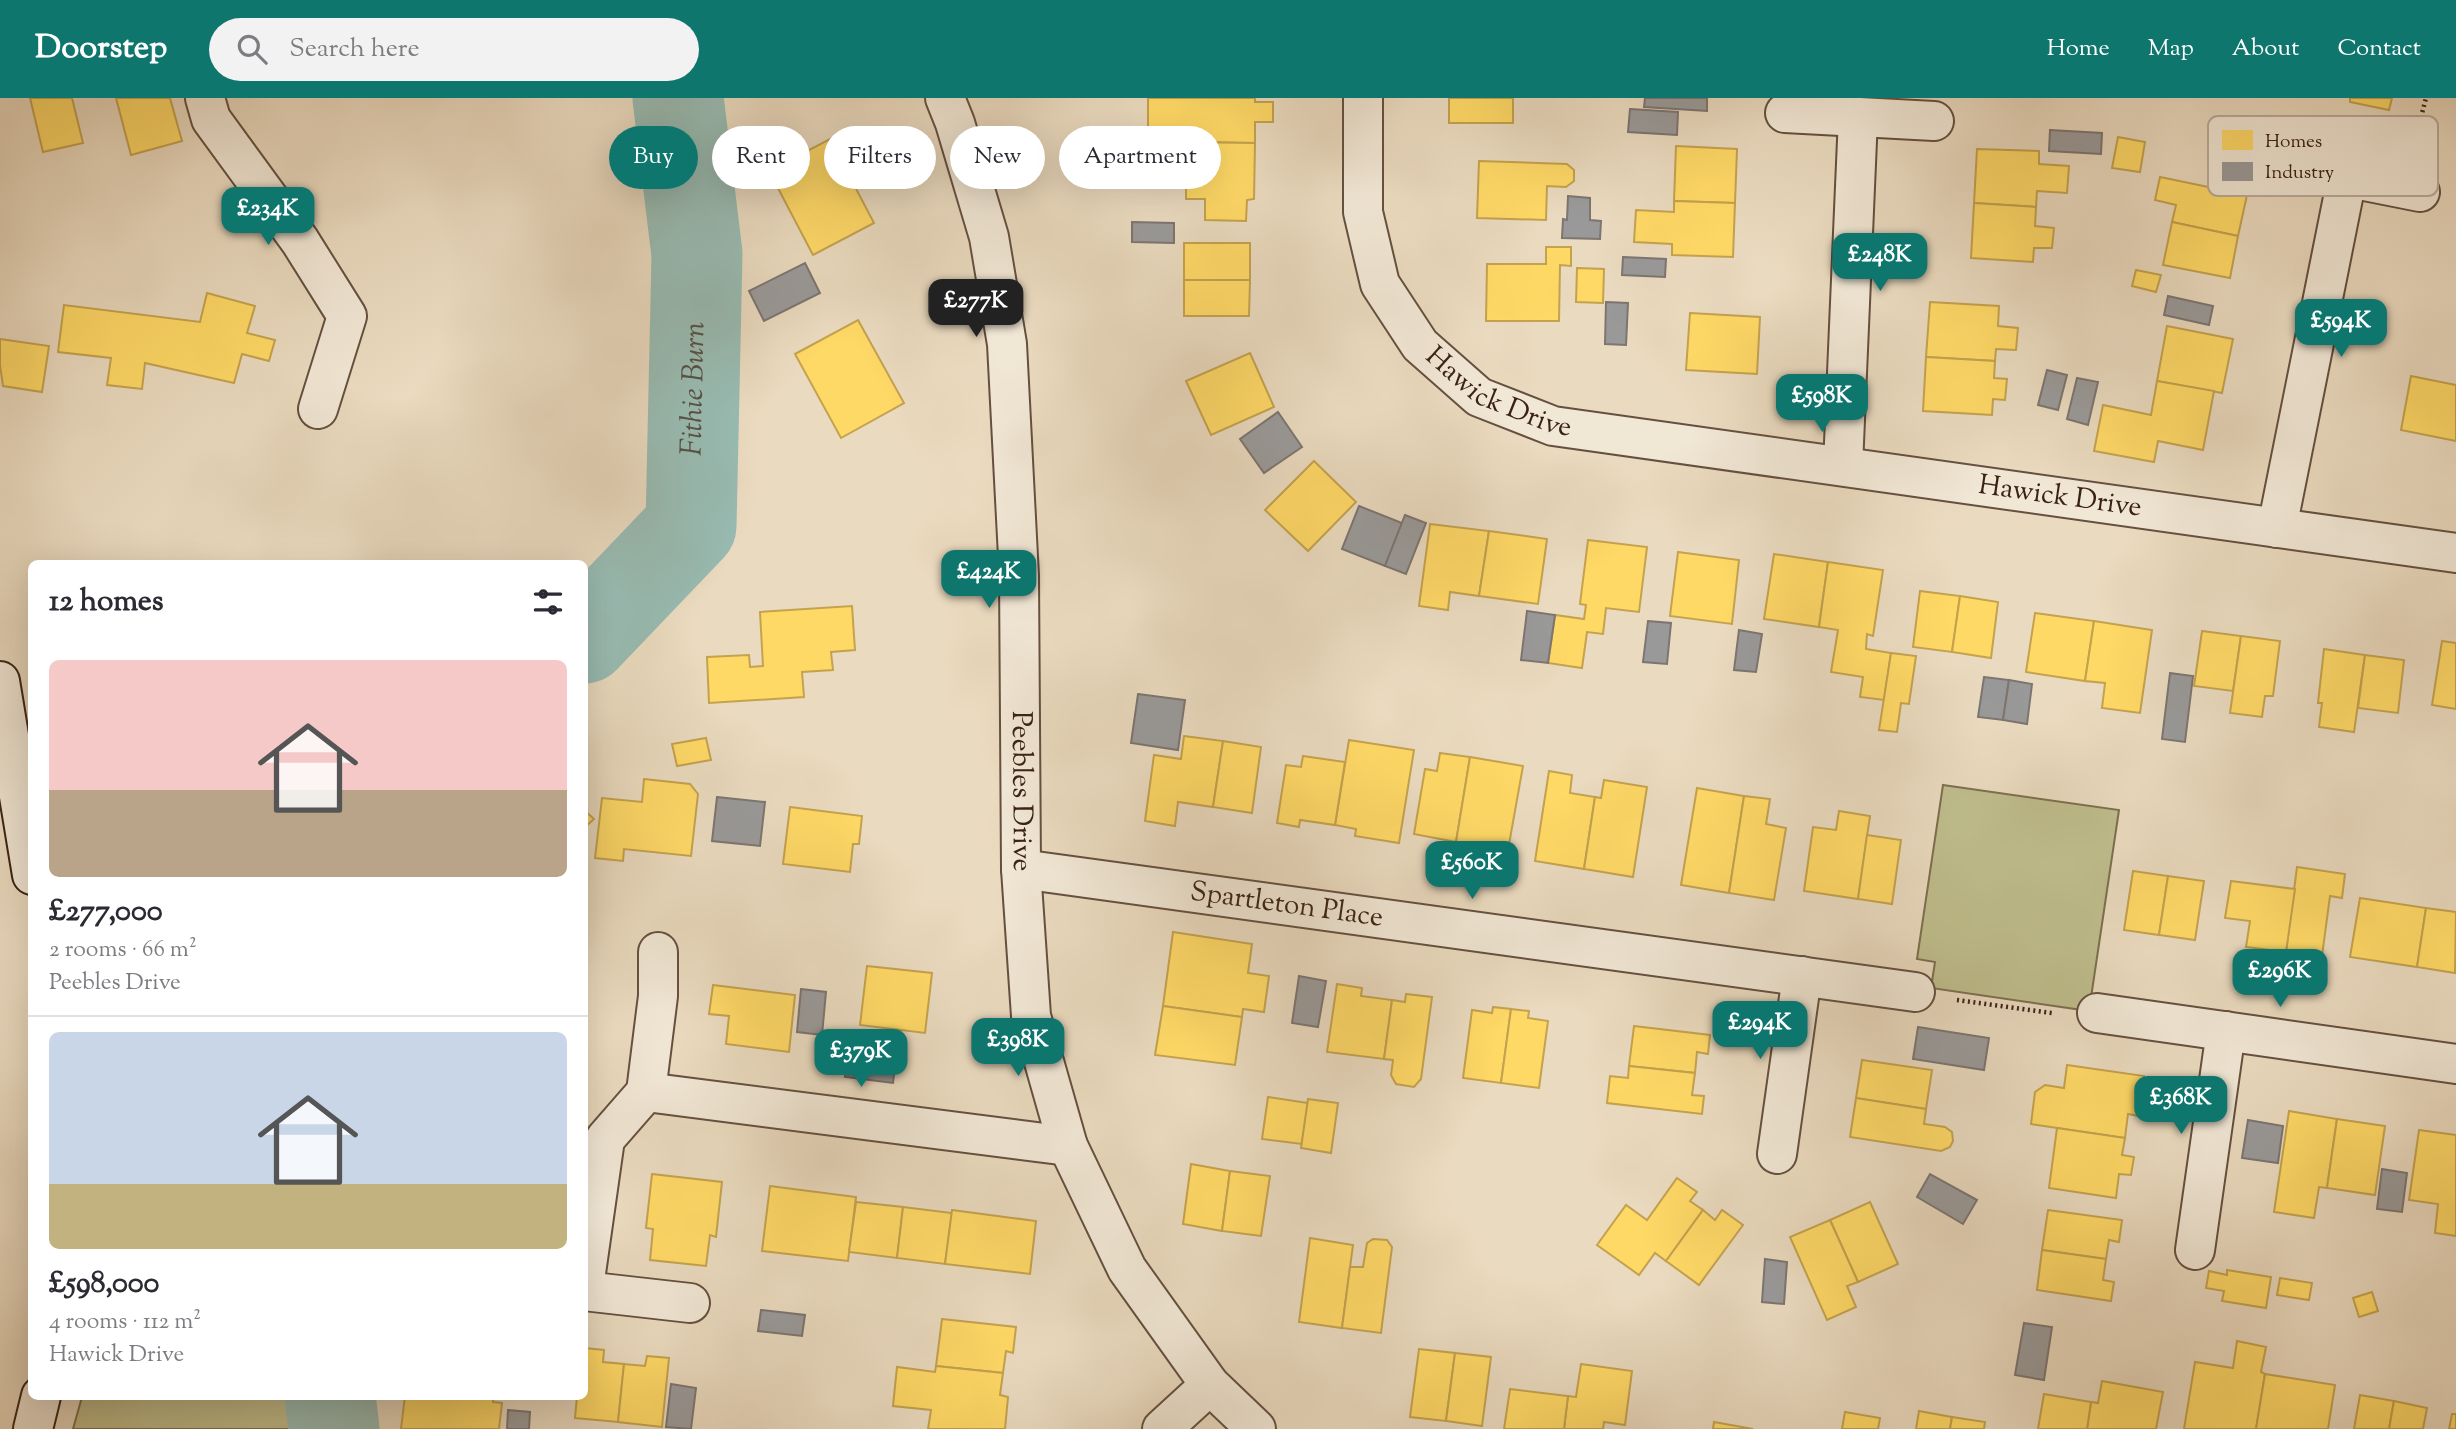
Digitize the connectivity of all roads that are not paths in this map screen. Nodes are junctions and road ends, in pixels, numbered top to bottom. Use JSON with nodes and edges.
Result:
{"nodes":[{"id":1,"x":205,"y":98,"type":"edge"},
{"id":2,"x":944,"y":98,"type":"edge"},
{"id":3,"x":1363,"y":98,"type":"edge"},
{"id":4,"x":1785,"y":113,"type":"dead end"},
{"id":5,"x":1857,"y":117,"type":"junction"},
{"id":6,"x":1934,"y":121,"type":"dead end"},
{"id":7,"x":2343,"y":196,"type":"edge"},
{"id":8,"x":318,"y":409,"type":"dead end"},
{"id":9,"x":1843,"y":467,"type":"junction"},
{"id":10,"x":2277,"y":528,"type":"junction"},
{"id":11,"x":2456,"y":553,"type":"edge"},
{"id":12,"x":0,"y":681,"type":"edge"},
{"id":13,"x":28,"y":851,"type":"edge"},
{"id":14,"x":1021,"y":869,"type":"junction"},
{"id":15,"x":658,"y":952,"type":"dead end"},
{"id":16,"x":1802,"y":976,"type":"junction"},
{"id":17,"x":1915,"y":992,"type":"road end"},
{"id":18,"x":2096,"y":1013,"type":"road end"},
{"id":19,"x":2226,"y":1031,"type":"junction"},
{"id":20,"x":2456,"y":1064,"type":"edge"},
{"id":21,"x":646,"y":1092,"type":"junction"},
{"id":22,"x":1068,"y":1146,"type":"junction"},
{"id":23,"x":1777,"y":1154,"type":"dead end"},
{"id":24,"x":2195,"y":1250,"type":"dead end"},
{"id":25,"x":588,"y":1260,"type":"edge"},
{"id":26,"x":588,"y":1290,"type":"edge"},
{"id":27,"x":690,"y":1303,"type":"dead end"},
{"id":28,"x":1210,"y":1385,"type":"junction"},
{"id":29,"x":40,"y":1400,"type":"edge"},
{"id":30,"x":33,"y":1429,"type":"edge"},
{"id":31,"x":1162,"y":1429,"type":"edge"},
{"id":32,"x":1256,"y":1429,"type":"edge"}],
"edges":[{"from":1,"to":8,"type":"street"},
{"from":2,"to":14,"type":"street","name":"Peebles Drive"},
{"from":3,"to":9,"type":"street","name":"Hawick Drive"},
{"from":4,"to":5,"type":"street"},
{"from":5,"to":6,"type":"street"},
{"from":5,"to":9,"type":"street"},
{"from":7,"to":10,"type":"street"},
{"from":9,"to":10,"type":"street","name":"Hawick Drive"},
{"from":10,"to":11,"type":"street","name":"Hawick Drive"},
{"from":12,"to":13,"type":"street"},
{"from":14,"to":16,"type":"street","name":"Spartleton Place"},
{"from":14,"to":22,"type":"street","name":"Peebles Drive"},
{"from":15,"to":21,"type":"street"},
{"from":16,"to":17,"type":"street","name":"Spartleton Place"},
{"from":16,"to":23,"type":"street"},
{"from":18,"to":19,"type":"street"},
{"from":19,"to":20,"type":"street"},
{"from":19,"to":24,"type":"street"},
{"from":21,"to":22,"type":"street"},
{"from":21,"to":25,"type":"street"},
{"from":22,"to":28,"type":"street","name":"Peebles Drive"},
{"from":26,"to":27,"type":"street"},
{"from":28,"to":31,"type":"street"},
{"from":28,"to":32,"type":"street","name":"Peebles Drive"},
{"from":29,"to":30,"type":"street"}]}
